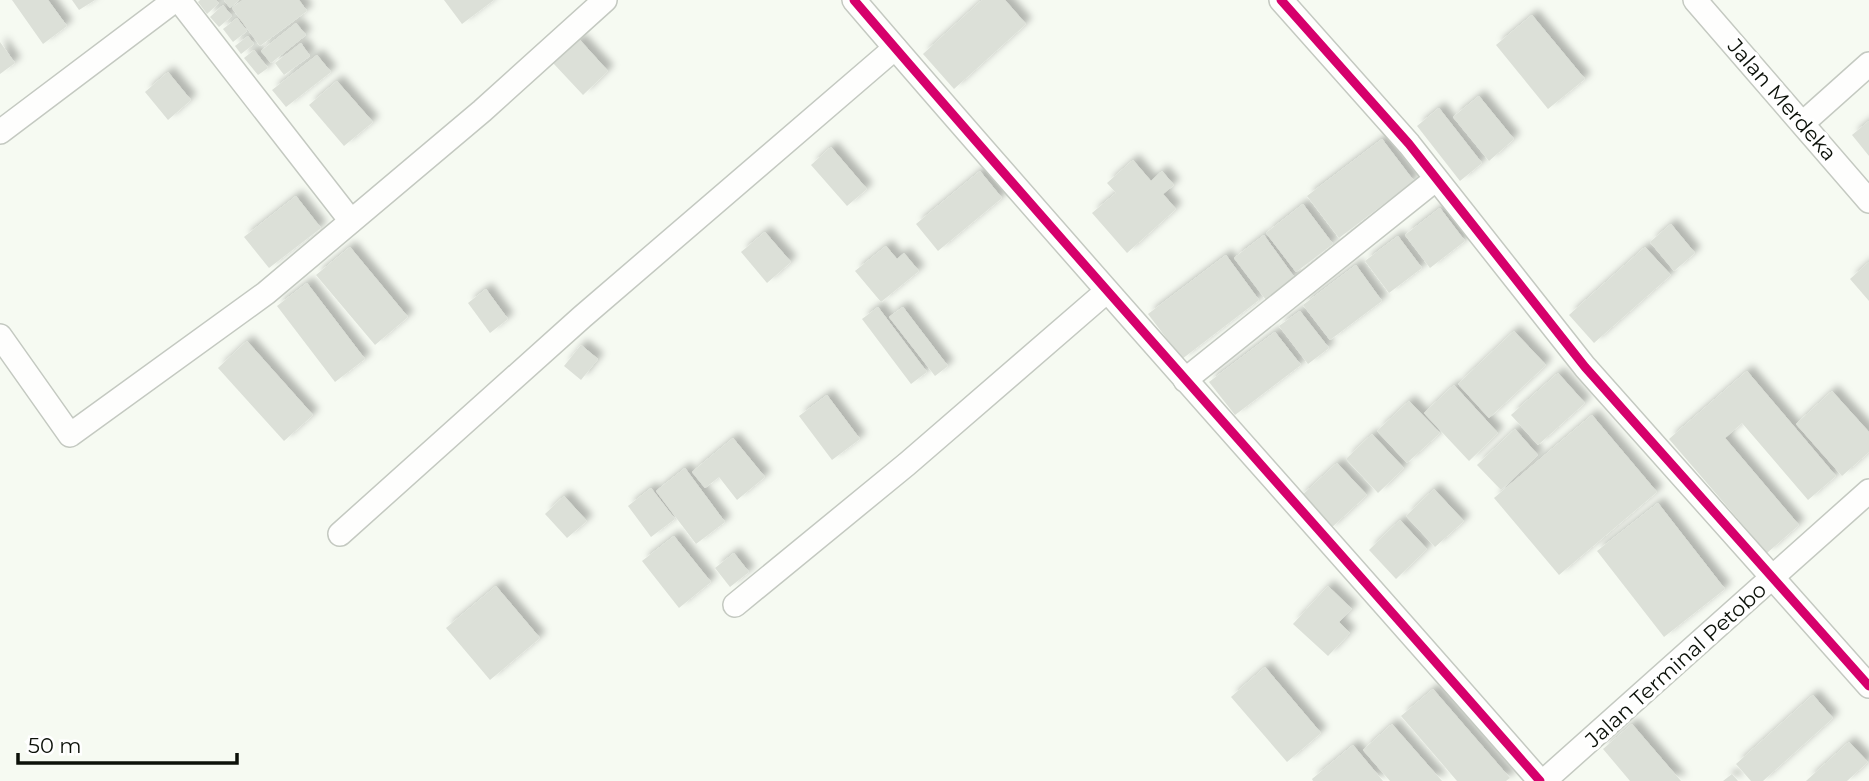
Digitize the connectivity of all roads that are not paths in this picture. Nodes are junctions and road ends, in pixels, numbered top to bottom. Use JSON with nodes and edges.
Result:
{"nodes":[{"id":1,"x":177,"y":0,"type":"edge"},
{"id":2,"x":605,"y":0,"type":"edge"},
{"id":3,"x":854,"y":0,"type":"edge"},
{"id":4,"x":1282,"y":0,"type":"edge"},
{"id":5,"x":1695,"y":0,"type":"edge"},
{"id":6,"x":895,"y":48,"type":"junction"},
{"id":7,"x":1869,"y":64,"type":"edge"},
{"id":8,"x":1803,"y":123,"type":"junction"},
{"id":9,"x":0,"y":132,"type":"edge"},
{"id":10,"x":1436,"y":179,"type":"junction"},
{"id":11,"x":1869,"y":201,"type":"edge"},
{"id":12,"x":351,"y":221,"type":"junction"},
{"id":13,"x":1107,"y":291,"type":"junction"},
{"id":14,"x":0,"y":335,"type":"edge"},
{"id":15,"x":1185,"y":380,"type":"junction"},
{"id":16,"x":1869,"y":491,"type":"edge"},
{"id":17,"x":340,"y":534,"type":"dead end"},
{"id":18,"x":1772,"y":579,"type":"junction"},
{"id":19,"x":735,"y":605,"type":"dead end"},
{"id":20,"x":1869,"y":686,"type":"edge"},
{"id":21,"x":1542,"y":781,"type":"edge"}],
"edges":[{"from":1,"to":9,"type":"street"},
{"from":1,"to":12,"type":"street"},
{"from":2,"to":12,"type":"street"},
{"from":3,"to":6,"type":"street"},
{"from":4,"to":10,"type":"street"},
{"from":5,"to":8,"type":"street","name":"Jalan Merdeka"},
{"from":6,"to":13,"type":"street"},
{"from":6,"to":17,"type":"street"},
{"from":7,"to":8,"type":"street"},
{"from":8,"to":11,"type":"street","name":"Jalan Merdeka"},
{"from":10,"to":15,"type":"street"},
{"from":10,"to":18,"type":"street"},
{"from":12,"to":14,"type":"street"},
{"from":13,"to":15,"type":"street"},
{"from":13,"to":19,"type":"street"},
{"from":15,"to":21,"type":"street"},
{"from":16,"to":18,"type":"street","name":"Jalan Terminal Petobo"},
{"from":18,"to":20,"type":"street"},
{"from":18,"to":21,"type":"street","name":"Jalan Terminal Petobo"}]}
